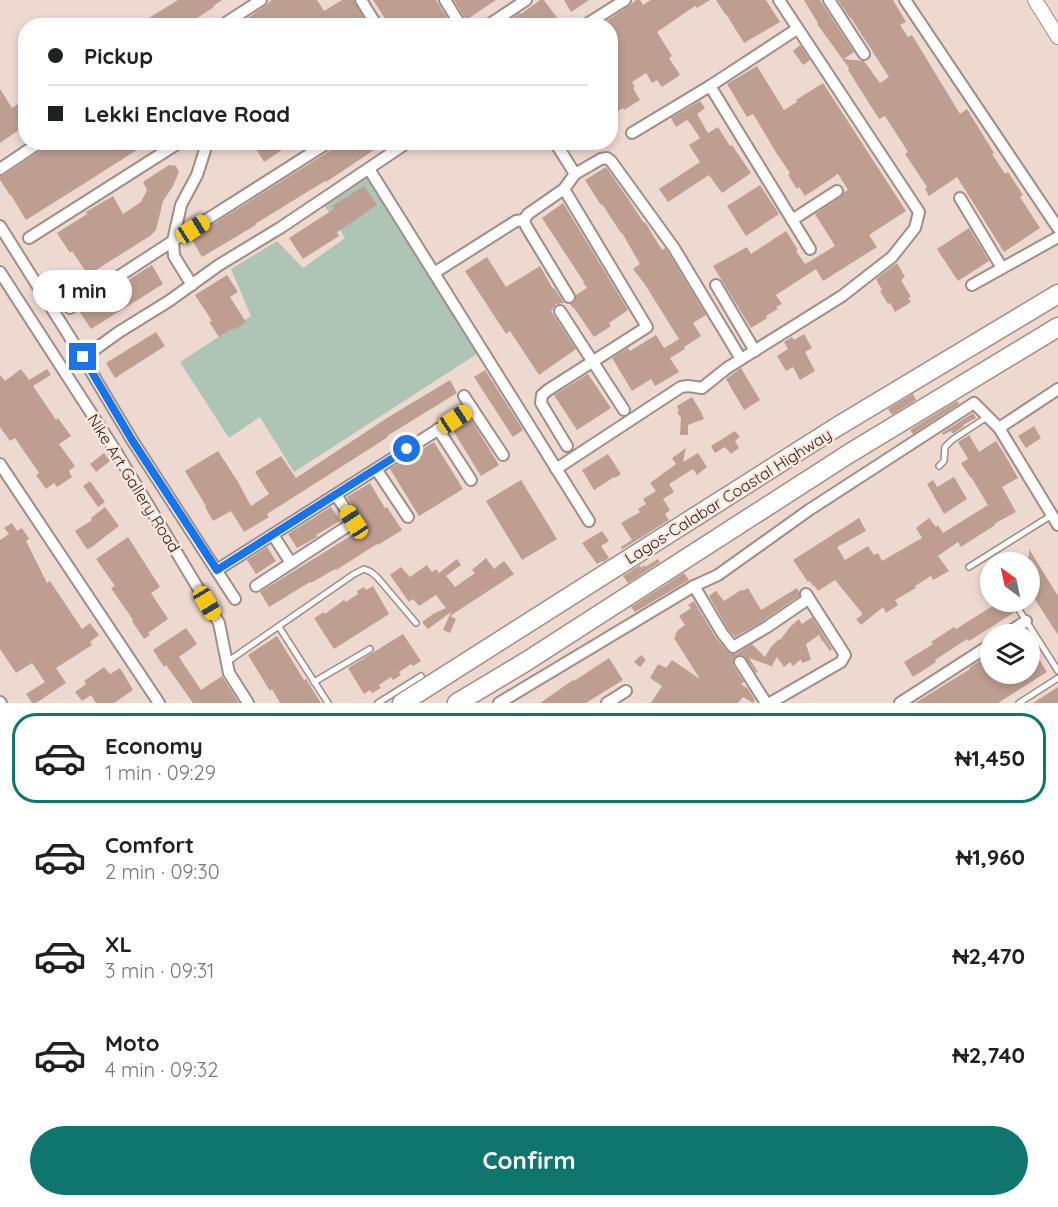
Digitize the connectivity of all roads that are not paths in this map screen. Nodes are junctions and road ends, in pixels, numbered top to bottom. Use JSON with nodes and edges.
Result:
{"nodes":[{"id":1,"x":261,"y":0,"type":"edge"},
{"id":2,"x":361,"y":0,"type":"edge"},
{"id":3,"x":445,"y":0,"type":"edge"},
{"id":4,"x":526,"y":0,"type":"edge"},
{"id":5,"x":625,"y":0,"type":"edge"},
{"id":6,"x":779,"y":0,"type":"edge"},
{"id":7,"x":829,"y":0,"type":"edge"},
{"id":8,"x":905,"y":0,"type":"edge"},
{"id":9,"x":1035,"y":0,"type":"edge"},
{"id":10,"x":608,"y":4,"type":"edge"},
{"id":11,"x":233,"y":18,"type":"edge"},
{"id":12,"x":372,"y":18,"type":"edge"},
{"id":13,"x":456,"y":18,"type":"edge"},
{"id":14,"x":499,"y":18,"type":"edge"},
{"id":15,"x":593,"y":18,"type":"edge"},
{"id":16,"x":797,"y":28,"type":"junction"},
{"id":17,"x":1058,"y":37,"type":"edge"},
{"id":18,"x":864,"y":54,"type":"dead end"},
{"id":19,"x":711,"y":86,"type":"junction"},
{"id":20,"x":632,"y":133,"type":"dead end"},
{"id":21,"x":28,"y":150,"type":"edge"},
{"id":22,"x":167,"y":150,"type":"edge"},
{"id":23,"x":205,"y":150,"type":"edge"},
{"id":24,"x":316,"y":150,"type":"edge"},
{"id":25,"x":396,"y":150,"type":"edge"},
{"id":26,"x":560,"y":150,"type":"edge"},
{"id":27,"x":0,"y":169,"type":"edge"},
{"id":28,"x":369,"y":169,"type":"junction"},
{"id":29,"x":575,"y":174,"type":"junction"},
{"id":30,"x":564,"y":189,"type":"junction"},
{"id":31,"x":837,"y":191,"type":"dead end"},
{"id":32,"x":960,"y":198,"type":"dead end"},
{"id":33,"x":525,"y":220,"type":"junction"},
{"id":34,"x":792,"y":220,"type":"junction"},
{"id":35,"x":0,"y":226,"type":"edge"},
{"id":36,"x":1058,"y":228,"type":"edge"},
{"id":37,"x":1058,"y":237,"type":"edge"},
{"id":38,"x":29,"y":238,"type":"dead end"},
{"id":39,"x":173,"y":241,"type":"junction"},
{"id":40,"x":810,"y":249,"type":"dead end"},
{"id":41,"x":1002,"y":268,"type":"junction"},
{"id":42,"x":0,"y":272,"type":"edge"},
{"id":43,"x":434,"y":273,"type":"junction"},
{"id":44,"x":192,"y":285,"type":"junction"},
{"id":45,"x":716,"y":285,"type":"dead end"},
{"id":46,"x":972,"y":285,"type":"dead end"},
{"id":47,"x":1058,"y":294,"type":"edge"},
{"id":48,"x":569,"y":297,"type":"dead end"},
{"id":49,"x":70,"y":308,"type":"dead end"},
{"id":50,"x":560,"y":311,"type":"dead end"},
{"id":51,"x":1058,"y":327,"type":"edge"},
{"id":52,"x":755,"y":351,"type":"junction"},
{"id":53,"x":83,"y":357,"type":"junction"},
{"id":54,"x":741,"y":359,"type":"junction"},
{"id":55,"x":592,"y":361,"type":"junction"},
{"id":56,"x":1058,"y":389,"type":"edge"},
{"id":57,"x":464,"y":396,"type":"dead end"},
{"id":58,"x":472,"y":408,"type":"junction"},
{"id":59,"x":624,"y":410,"type":"dead end"},
{"id":60,"x":988,"y":417,"type":"junction"},
{"id":61,"x":999,"y":428,"type":"junction"},
{"id":62,"x":438,"y":429,"type":"junction"},
{"id":63,"x":132,"y":440,"type":"junction"},
{"id":64,"x":567,"y":446,"type":"dead end"},
{"id":65,"x":115,"y":450,"type":"junction"},
{"id":66,"x":503,"y":455,"type":"dead end"},
{"id":67,"x":0,"y":464,"type":"edge"},
{"id":68,"x":939,"y":466,"type":"dead end"},
{"id":69,"x":376,"y":469,"type":"junction"},
{"id":70,"x":556,"y":469,"type":"junction"},
{"id":71,"x":471,"y":480,"type":"dead end"},
{"id":72,"x":336,"y":495,"type":"junction"},
{"id":73,"x":1052,"y":515,"type":"junction"},
{"id":74,"x":408,"y":517,"type":"dead end"},
{"id":75,"x":589,"y":520,"type":"dead end"},
{"id":76,"x":1058,"y":525,"type":"edge"},
{"id":77,"x":273,"y":535,"type":"junction"},
{"id":78,"x":993,"y":552,"type":"edge"},
{"id":79,"x":980,"y":560,"type":"edge"},
{"id":80,"x":291,"y":563,"type":"junction"},
{"id":81,"x":969,"y":567,"type":"dead end"},
{"id":82,"x":217,"y":570,"type":"junction"},
{"id":83,"x":256,"y":586,"type":"dead end"},
{"id":84,"x":694,"y":586,"type":"junction"},
{"id":85,"x":235,"y":599,"type":"dead end"},
{"id":86,"x":1020,"y":612,"type":"edge"},
{"id":87,"x":1026,"y":621,"type":"junction"},
{"id":88,"x":416,"y":623,"type":"dead end"},
{"id":89,"x":1021,"y":624,"type":"edge"},
{"id":90,"x":279,"y":627,"type":"junction"},
{"id":91,"x":370,"y":649,"type":"dead end"},
{"id":92,"x":980,"y":651,"type":"edge"},
{"id":93,"x":227,"y":662,"type":"junction"},
{"id":94,"x":740,"y":662,"type":"dead end"},
{"id":95,"x":1058,"y":671,"type":"edge"},
{"id":96,"x":422,"y":676,"type":"dead end"},
{"id":97,"x":1058,"y":678,"type":"edge"},
{"id":98,"x":314,"y":682,"type":"junction"},
{"id":99,"x":626,"y":691,"type":"dead end"},
{"id":100,"x":159,"y":703,"type":"edge"},
{"id":101,"x":248,"y":703,"type":"edge"},
{"id":102,"x":328,"y":703,"type":"edge"},
{"id":103,"x":378,"y":703,"type":"edge"},
{"id":104,"x":402,"y":703,"type":"edge"},
{"id":105,"x":457,"y":703,"type":"edge"},
{"id":106,"x":499,"y":703,"type":"edge"},
{"id":107,"x":607,"y":703,"type":"edge"},
{"id":108,"x":768,"y":703,"type":"edge"},
{"id":109,"x":900,"y":703,"type":"edge"},
{"id":110,"x":1019,"y":703,"type":"edge"}],
"edges":[{"from":1,"to":11,"type":"street"},
{"from":2,"to":12,"type":"street"},
{"from":3,"to":13,"type":"street"},
{"from":4,"to":14,"type":"street"},
{"from":5,"to":10,"type":"street"},
{"from":6,"to":16,"type":"street"},
{"from":7,"to":18,"type":"street"},
{"from":8,"to":36,"type":"street"},
{"from":9,"to":17,"type":"street"},
{"from":10,"to":15,"type":"street"},
{"from":16,"to":19,"type":"street"},
{"from":16,"to":52,"type":"street"},
{"from":19,"to":20,"type":"street"},
{"from":19,"to":34,"type":"street"},
{"from":21,"to":27,"type":"street"},
{"from":22,"to":38,"type":"street"},
{"from":23,"to":39,"type":"street"},
{"from":24,"to":39,"type":"street"},
{"from":25,"to":28,"type":"street"},
{"from":26,"to":29,"type":"street"},
{"from":28,"to":43,"type":"street"},
{"from":28,"to":44,"type":"street"},
{"from":29,"to":30,"type":"street"},
{"from":29,"to":54,"type":"street"},
{"from":30,"to":33,"type":"street"},
{"from":30,"to":55,"type":"street"},
{"from":31,"to":34,"type":"street"},
{"from":32,"to":41,"type":"street"},
{"from":33,"to":43,"type":"street"},
{"from":33,"to":48,"type":"street"},
{"from":34,"to":40,"type":"street"},
{"from":35,"to":53,"type":"street"},
{"from":37,"to":41,"type":"street"},
{"from":39,"to":44,"type":"street"},
{"from":39,"to":49,"type":"street"},
{"from":41,"to":46,"type":"street"},
{"from":42,"to":65,"type":"street","name":"Nike Art Gallery Road"},
{"from":43,"to":70,"type":"street"},
{"from":44,"to":53,"type":"street"},
{"from":45,"to":52,"type":"street"},
{"from":47,"to":104,"type":"highway","name":"Lagos-Calabar Coastal Highway"},
{"from":50,"to":55,"type":"street"},
{"from":51,"to":105,"type":"highway","name":"Lagos-Calabar Coastal Highway"},
{"from":52,"to":54,"type":"street"},
{"from":53,"to":63,"type":"street"},
{"from":54,"to":70,"type":"street"},
{"from":55,"to":59,"type":"street"},
{"from":55,"to":64,"type":"street"},
{"from":56,"to":61,"type":"street"},
{"from":57,"to":58,"type":"street"},
{"from":58,"to":62,"type":"street"},
{"from":58,"to":66,"type":"street"},
{"from":60,"to":61,"type":"street"},
{"from":60,"to":68,"type":"lane"},
{"from":60,"to":84,"type":"street"},
{"from":61,"to":73,"type":"street"},
{"from":62,"to":69,"type":"street"},
{"from":62,"to":71,"type":"street"},
{"from":63,"to":65,"type":"street"},
{"from":63,"to":82,"type":"street"},
{"from":65,"to":93,"type":"street","name":"Nike Art Gallery Road"},
{"from":67,"to":100,"type":"street"},
{"from":69,"to":72,"type":"street"},
{"from":69,"to":74,"type":"street"},
{"from":70,"to":75,"type":"street"},
{"from":72,"to":77,"type":"street"},
{"from":72,"to":80,"type":"street"},
{"from":73,"to":76,"type":"street"},
{"from":73,"to":78,"type":"lane"},
{"from":77,"to":80,"type":"street"},
{"from":77,"to":82,"type":"street"},
{"from":79,"to":81,"type":"lane"},
{"from":80,"to":83,"type":"street"},
{"from":82,"to":85,"type":"street"},
{"from":84,"to":106,"type":"street"},
{"from":84,"to":108,"type":"street"},
{"from":86,"to":87,"type":"lane"},
{"from":87,"to":89,"type":"street"},
{"from":87,"to":95,"type":"lane"},
{"from":88,"to":90,"type":"lane"},
{"from":90,"to":93,"type":"lane"},
{"from":90,"to":98,"type":"lane"},
{"from":91,"to":98,"type":"lane"},
{"from":92,"to":109,"type":"street"},
{"from":93,"to":101,"type":"street","name":"Nike Art Gallery Road"},
{"from":94,"to":108,"type":"street"},
{"from":96,"to":103,"type":"lane"},
{"from":97,"to":110,"type":"lane"},
{"from":98,"to":102,"type":"lane"},
{"from":99,"to":107,"type":"street"}]}
